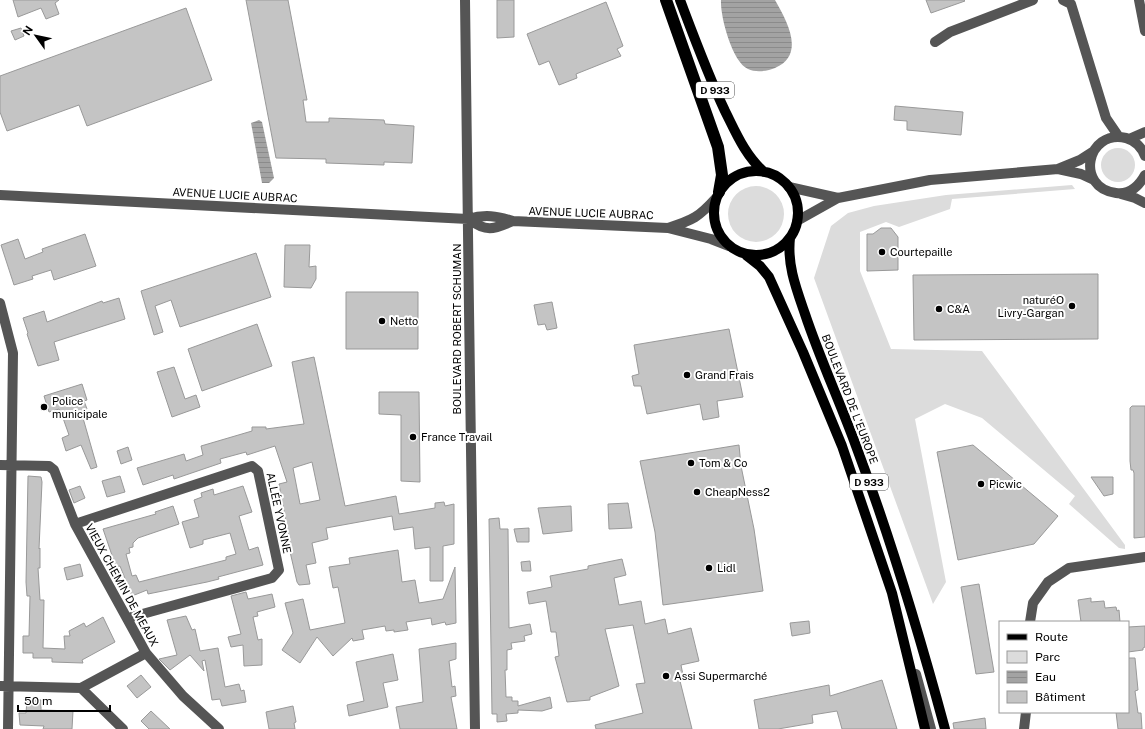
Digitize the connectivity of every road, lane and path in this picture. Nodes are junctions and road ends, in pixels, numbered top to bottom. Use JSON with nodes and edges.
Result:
{"nodes":[{"id":1,"x":465,"y":0,"type":"edge"},
{"id":2,"x":666,"y":0,"type":"edge"},
{"id":3,"x":680,"y":0,"type":"edge"},
{"id":4,"x":1033,"y":0,"type":"edge"},
{"id":5,"x":1063,"y":0,"type":"edge"},
{"id":6,"x":1139,"y":0,"type":"edge"},
{"id":7,"x":1145,"y":32,"type":"edge"},
{"id":8,"x":935,"y":42,"type":"dead end"},
{"id":9,"x":1145,"y":132,"type":"edge"},
{"id":10,"x":1124,"y":138,"type":"junction"},
{"id":11,"x":1094,"y":151,"type":"junction"},
{"id":12,"x":1144,"y":151,"type":"edge"},
{"id":13,"x":1058,"y":168,"type":"junction"},
{"id":14,"x":764,"y":172,"type":"junction"},
{"id":15,"x":1145,"y":175,"type":"edge"},
{"id":16,"x":1094,"y":180,"type":"junction"},
{"id":17,"x":789,"y":187,"type":"junction"},
{"id":18,"x":1119,"y":194,"type":"junction"},
{"id":19,"x":0,"y":195,"type":"edge"},
{"id":20,"x":718,"y":195,"type":"junction"},
{"id":21,"x":838,"y":198,"type":"junction"},
{"id":22,"x":1145,"y":203,"type":"edge"},
{"id":23,"x":468,"y":219,"type":"junction"},
{"id":24,"x":797,"y":221,"type":"junction"},
{"id":25,"x":668,"y":228,"type":"junction"},
{"id":26,"x":790,"y":238,"type":"junction"},
{"id":27,"x":729,"y":246,"type":"junction"},
{"id":28,"x":746,"y":254,"type":"junction"},
{"id":29,"x":0,"y":303,"type":"edge"},
{"id":30,"x":0,"y":465,"type":"edge"},
{"id":31,"x":12,"y":465,"type":"junction"},
{"id":32,"x":75,"y":524,"type":"junction"},
{"id":33,"x":1145,"y":557,"type":"edge"},
{"id":34,"x":128,"y":618,"type":"junction"},
{"id":35,"x":1030,"y":621,"type":"edge"},
{"id":36,"x":902,"y":632,"type":"junction"},
{"id":37,"x":146,"y":653,"type":"junction"},
{"id":38,"x":4,"y":686,"type":"edge"},
{"id":39,"x":81,"y":688,"type":"junction"},
{"id":40,"x":1026,"y":713,"type":"edge"},
{"id":41,"x":8,"y":729,"type":"edge"},
{"id":42,"x":123,"y":729,"type":"edge"},
{"id":43,"x":219,"y":729,"type":"edge"},
{"id":44,"x":475,"y":729,"type":"edge"},
{"id":45,"x":925,"y":729,"type":"edge"},
{"id":46,"x":931,"y":729,"type":"edge"},
{"id":47,"x":945,"y":729,"type":"edge"},
{"id":48,"x":1024,"y":729,"type":"edge"}],
"edges":[{"from":1,"to":23,"type":"street","name":"BOULEVARD ROBERT SCHUMAN"},
{"from":2,"to":20,"type":"highway","number":"D 933"},
{"from":3,"to":14,"type":"main road","number":"D 933"},
{"from":4,"to":8,"type":"street"},
{"from":5,"to":10,"type":"street"},
{"from":6,"to":7,"type":"street"},
{"from":9,"to":10,"type":"street"},
{"from":10,"to":11,"type":"street"},
{"from":10,"to":12,"type":"street"},
{"from":11,"to":13,"type":"street"},
{"from":11,"to":16,"type":"street"},
{"from":13,"to":16,"type":"street"},
{"from":13,"to":21,"type":"street"},
{"from":14,"to":17,"type":"main road"},
{"from":14,"to":20,"type":"main road"},
{"from":15,"to":18,"type":"street"},
{"from":16,"to":18,"type":"street"},
{"from":17,"to":21,"type":"street"},
{"from":17,"to":24,"type":"main road"},
{"from":18,"to":22,"type":"street"},
{"from":19,"to":23,"type":"street","name":"AVENUE LUCIE AUBRAC"},
{"from":20,"to":25,"type":"street","name":"AVENUE LUCIE AUBRAC"},
{"from":20,"to":27,"type":"main road"},
{"from":21,"to":24,"type":"street"},
{"from":23,"to":25,"type":"street","name":"AVENUE LUCIE AUBRAC"},
{"from":23,"to":44,"type":"street","name":"BOULEVARD ROBERT SCHUMAN"},
{"from":24,"to":26,"type":"main road"},
{"from":25,"to":27,"type":"street","name":"AVENUE LUCIE AUBRAC"},
{"from":26,"to":28,"type":"main road"},
{"from":26,"to":47,"type":"main road","name":"BOULEVARD DE L'EUROPE","number":"D 933"},
{"from":27,"to":28,"type":"main road"},
{"from":28,"to":36,"type":"main road","number":"D 933"},
{"from":29,"to":31,"type":"street"},
{"from":30,"to":31,"type":"street","name":"VIEUX CHEMIN DE MEAUX"},
{"from":31,"to":32,"type":"street","name":"VIEUX CHEMIN DE MEAUX"},
{"from":31,"to":38,"type":"street"},
{"from":32,"to":34,"type":"street","name":"VIEUX CHEMIN DE MEAUX"},
{"from":32,"to":34,"type":"street","name":"ALLÉE YVONNE"},
{"from":33,"to":35,"type":"street"},
{"from":34,"to":37,"type":"street","name":"VIEUX CHEMIN DE MEAUX"},
{"from":36,"to":45,"type":"main road","number":"D 933"},
{"from":36,"to":46,"type":"street"},
{"from":37,"to":39,"type":"street"},
{"from":37,"to":43,"type":"street","name":"VIEUX CHEMIN DE MEAUX"},
{"from":38,"to":39,"type":"street"},
{"from":38,"to":41,"type":"street"},
{"from":39,"to":42,"type":"street"},
{"from":40,"to":48,"type":"street"}]}
